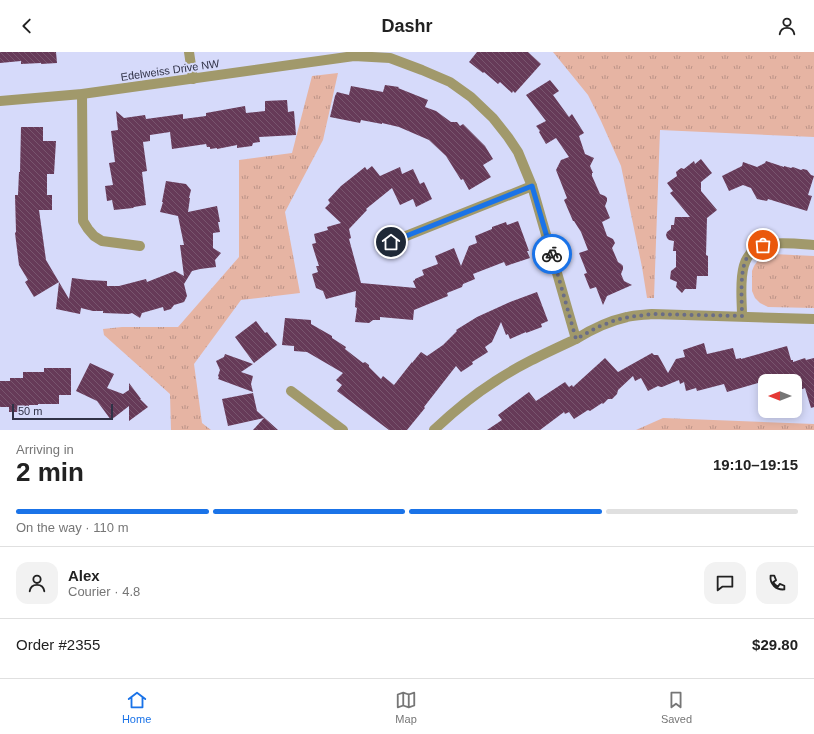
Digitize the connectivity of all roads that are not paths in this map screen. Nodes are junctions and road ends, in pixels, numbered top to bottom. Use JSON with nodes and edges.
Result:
{"nodes":[{"id":1,"x":189,"y":52,"type":"edge"},
{"id":2,"x":193,"y":79,"type":"junction"},
{"id":3,"x":82,"y":94,"type":"junction"},
{"id":4,"x":0,"y":101,"type":"edge"},
{"id":5,"x":532,"y":186,"type":"junction"},
{"id":6,"x":391,"y":242,"type":"dead end"},
{"id":7,"x":814,"y":245,"type":"edge"},
{"id":8,"x":140,"y":246,"type":"dead end"},
{"id":9,"x":742,"y":316,"type":"junction"},
{"id":10,"x":814,"y":319,"type":"edge"},
{"id":11,"x":576,"y":339,"type":"junction"},
{"id":12,"x":291,"y":390,"type":"dead end"},
{"id":13,"x":343,"y":430,"type":"edge"},
{"id":14,"x":434,"y":430,"type":"edge"}],
"edges":[{"from":1,"to":2,"type":"street"},
{"from":2,"to":3,"type":"street","name":"Edelweiss Drive NW"},
{"from":2,"to":5,"type":"street","name":"Edelweiss Drive NW"},
{"from":3,"to":4,"type":"street","name":"Edelweiss Drive NW"},
{"from":3,"to":8,"type":"street"},
{"from":5,"to":6,"type":"street"},
{"from":5,"to":11,"type":"street","name":"Edelweiss Drive NW"},
{"from":7,"to":9,"type":"street"},
{"from":9,"to":10,"type":"street"},
{"from":9,"to":11,"type":"street"},
{"from":11,"to":14,"type":"street"},
{"from":12,"to":13,"type":"street"}]}
